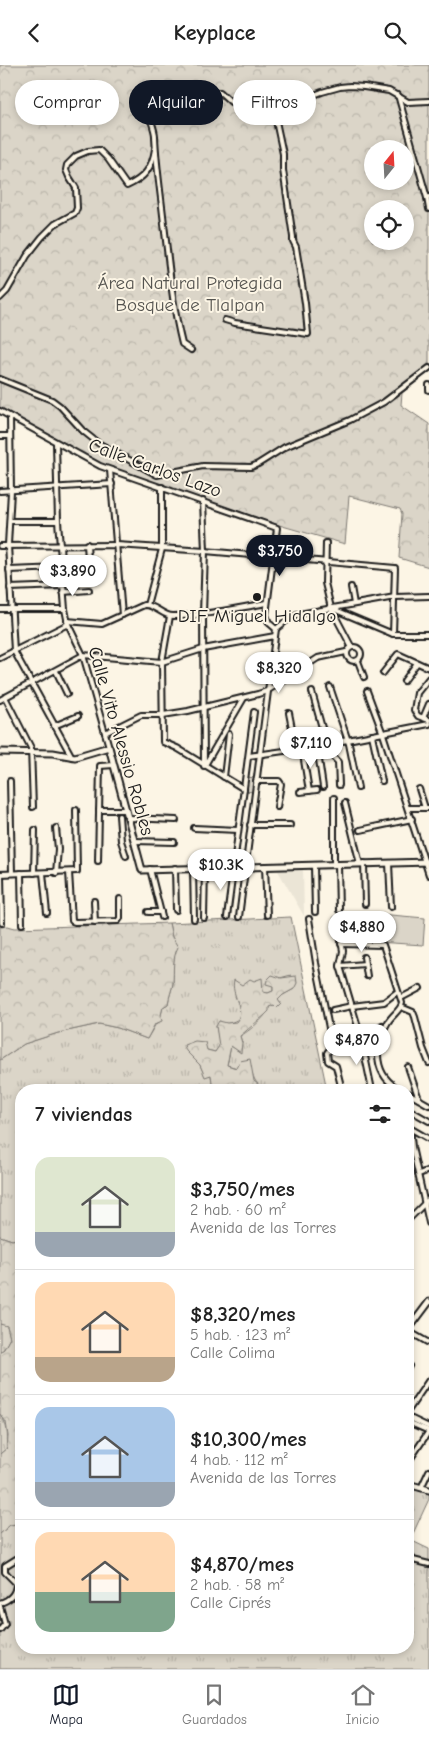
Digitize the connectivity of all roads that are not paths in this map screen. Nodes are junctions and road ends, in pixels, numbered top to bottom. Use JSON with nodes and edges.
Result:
{"nodes":[{"id":1,"x":316,"y":95,"type":"edge"},
{"id":2,"x":398,"y":95,"type":"junction"},
{"id":3,"x":429,"y":101,"type":"edge"},
{"id":4,"x":233,"y":103,"type":"edge"},
{"id":5,"x":277,"y":125,"type":"edge"},
{"id":6,"x":155,"y":142,"type":"junction"},
{"id":7,"x":428,"y":197,"type":"edge"},
{"id":8,"x":429,"y":209,"type":"edge"},
{"id":9,"x":0,"y":298,"type":"edge"},
{"id":10,"x":225,"y":319,"type":"dead end"},
{"id":11,"x":191,"y":350,"type":"dead end"},
{"id":12,"x":429,"y":367,"type":"edge"},
{"id":13,"x":0,"y":379,"type":"edge"},
{"id":14,"x":429,"y":385,"type":"edge"},
{"id":15,"x":429,"y":390,"type":"edge"},
{"id":16,"x":0,"y":411,"type":"edge"},
{"id":17,"x":10,"y":417,"type":"junction"},
{"id":18,"x":0,"y":436,"type":"edge"},
{"id":19,"x":10,"y":436,"type":"junction"},
{"id":20,"x":56,"y":443,"type":"junction"},
{"id":21,"x":110,"y":470,"type":"junction"},
{"id":22,"x":112,"y":484,"type":"junction"},
{"id":23,"x":162,"y":487,"type":"junction"},
{"id":24,"x":57,"y":488,"type":"junction"},
{"id":25,"x":0,"y":491,"type":"edge"},
{"id":26,"x":11,"y":491,"type":"junction"},
{"id":27,"x":203,"y":501,"type":"junction"},
{"id":28,"x":10,"y":521,"type":"junction"},
{"id":29,"x":58,"y":521,"type":"junction"},
{"id":30,"x":326,"y":543,"type":"dead end"},
{"id":31,"x":60,"y":544,"type":"junction"},
{"id":32,"x":87,"y":544,"type":"junction"},
{"id":33,"x":8,"y":545,"type":"junction"},
{"id":34,"x":117,"y":545,"type":"junction"},
{"id":35,"x":0,"y":546,"type":"edge"},
{"id":36,"x":162,"y":549,"type":"junction"},
{"id":37,"x":205,"y":551,"type":"junction"},
{"id":38,"x":274,"y":557,"type":"junction"},
{"id":39,"x":88,"y":560,"type":"dead end"},
{"id":40,"x":325,"y":562,"type":"junction"},
{"id":41,"x":61,"y":568,"type":"junction"},
{"id":42,"x":9,"y":570,"type":"junction"},
{"id":43,"x":62,"y":586,"type":"junction"},
{"id":44,"x":351,"y":587,"type":"dead end"},
{"id":45,"x":10,"y":588,"type":"junction"},
{"id":46,"x":89,"y":590,"type":"dead end"},
{"id":47,"x":63,"y":592,"type":"junction"},
{"id":48,"x":429,"y":596,"type":"edge"},
{"id":49,"x":395,"y":597,"type":"junction"},
{"id":50,"x":268,"y":603,"type":"junction"},
{"id":51,"x":354,"y":604,"type":"junction"},
{"id":52,"x":148,"y":605,"type":"junction"},
{"id":53,"x":330,"y":608,"type":"junction"},
{"id":54,"x":0,"y":609,"type":"edge"},
{"id":55,"x":12,"y":609,"type":"junction"},
{"id":56,"x":65,"y":609,"type":"junction"},
{"id":57,"x":203,"y":614,"type":"junction"},
{"id":58,"x":122,"y":615,"type":"junction"},
{"id":59,"x":170,"y":616,"type":"junction"},
{"id":60,"x":68,"y":623,"type":"junction"},
{"id":61,"x":276,"y":629,"type":"junction"},
{"id":62,"x":393,"y":634,"type":"junction"},
{"id":63,"x":429,"y":634,"type":"edge"},
{"id":64,"x":275,"y":636,"type":"junction"},
{"id":65,"x":351,"y":646,"type":"junction"},
{"id":66,"x":203,"y":649,"type":"junction"},
{"id":67,"x":14,"y":651,"type":"junction"},
{"id":68,"x":346,"y":652,"type":"junction"},
{"id":69,"x":83,"y":655,"type":"junction"},
{"id":70,"x":0,"y":658,"type":"edge"},
{"id":71,"x":358,"y":661,"type":"junction"},
{"id":72,"x":162,"y":662,"type":"junction"},
{"id":73,"x":417,"y":663,"type":"junction"},
{"id":74,"x":429,"y":668,"type":"edge"},
{"id":75,"x":56,"y":671,"type":"junction"},
{"id":76,"x":383,"y":673,"type":"dead end"},
{"id":77,"x":255,"y":677,"type":"dead end"},
{"id":78,"x":364,"y":677,"type":"dead end"},
{"id":79,"x":269,"y":678,"type":"junction"},
{"id":80,"x":429,"y":678,"type":"edge"},
{"id":81,"x":404,"y":681,"type":"dead end"},
{"id":82,"x":32,"y":684,"type":"junction"},
{"id":83,"x":330,"y":687,"type":"dead end"},
{"id":84,"x":267,"y":691,"type":"junction"},
{"id":85,"x":312,"y":691,"type":"dead end"},
{"id":86,"x":367,"y":691,"type":"dead end"},
{"id":87,"x":67,"y":694,"type":"dead end"},
{"id":88,"x":5,"y":697,"type":"junction"},
{"id":89,"x":244,"y":698,"type":"junction"},
{"id":90,"x":0,"y":700,"type":"edge"},
{"id":91,"x":429,"y":705,"type":"edge"},
{"id":92,"x":204,"y":707,"type":"junction"},
{"id":93,"x":254,"y":712,"type":"dead end"},
{"id":94,"x":289,"y":713,"type":"dead end"},
{"id":95,"x":163,"y":715,"type":"junction"},
{"id":96,"x":78,"y":716,"type":"dead end"},
{"id":97,"x":423,"y":718,"type":"junction"},
{"id":98,"x":429,"y":720,"type":"edge"},
{"id":99,"x":429,"y":725,"type":"edge"},
{"id":100,"x":54,"y":726,"type":"junction"},
{"id":101,"x":105,"y":733,"type":"junction"},
{"id":102,"x":229,"y":734,"type":"dead end"},
{"id":103,"x":383,"y":734,"type":"junction"},
{"id":104,"x":372,"y":735,"type":"junction"},
{"id":105,"x":348,"y":740,"type":"junction"},
{"id":106,"x":327,"y":744,"type":"junction"},
{"id":107,"x":318,"y":746,"type":"junction"},
{"id":108,"x":109,"y":747,"type":"junction"},
{"id":109,"x":302,"y":748,"type":"junction"},
{"id":110,"x":296,"y":749,"type":"junction"},
{"id":111,"x":0,"y":752,"type":"edge"},
{"id":112,"x":32,"y":753,"type":"junction"},
{"id":113,"x":260,"y":755,"type":"junction"},
{"id":114,"x":249,"y":756,"type":"junction"},
{"id":115,"x":72,"y":757,"type":"junction"},
{"id":116,"x":114,"y":765,"type":"junction"},
{"id":117,"x":204,"y":766,"type":"junction"},
{"id":118,"x":224,"y":777,"type":"junction"},
{"id":119,"x":10,"y":781,"type":"dead end"},
{"id":120,"x":256,"y":781,"type":"junction"},
{"id":121,"x":382,"y":781,"type":"dead end"},
{"id":122,"x":339,"y":785,"type":"dead end"},
{"id":123,"x":323,"y":787,"type":"dead end"},
{"id":124,"x":358,"y":788,"type":"dead end"},
{"id":125,"x":419,"y":789,"type":"dead end"},
{"id":126,"x":317,"y":790,"type":"dead end"},
{"id":127,"x":243,"y":791,"type":"junction"},
{"id":128,"x":309,"y":791,"type":"junction"},
{"id":129,"x":300,"y":792,"type":"dead end"},
{"id":130,"x":254,"y":794,"type":"junction"},
{"id":131,"x":334,"y":798,"type":"dead end"},
{"id":132,"x":345,"y":803,"type":"dead end"},
{"id":133,"x":33,"y":807,"type":"dead end"},
{"id":134,"x":277,"y":807,"type":"dead end"},
{"id":135,"x":408,"y":808,"type":"junction"},
{"id":136,"x":427,"y":808,"type":"edge"},
{"id":137,"x":76,"y":810,"type":"dead end"},
{"id":138,"x":99,"y":810,"type":"junction"},
{"id":139,"x":126,"y":810,"type":"junction"},
{"id":140,"x":119,"y":816,"type":"dead end"},
{"id":141,"x":412,"y":819,"type":"junction"},
{"id":142,"x":129,"y":820,"type":"junction"},
{"id":143,"x":176,"y":820,"type":"dead end"},
{"id":144,"x":119,"y":825,"type":"junction"},
{"id":145,"x":250,"y":825,"type":"junction"},
{"id":146,"x":290,"y":825,"type":"dead end"},
{"id":147,"x":56,"y":828,"type":"dead end"},
{"id":148,"x":194,"y":828,"type":"dead end"},
{"id":149,"x":35,"y":830,"type":"dead end"},
{"id":150,"x":238,"y":830,"type":"junction"},
{"id":151,"x":360,"y":830,"type":"dead end"},
{"id":152,"x":135,"y":841,"type":"junction"},
{"id":153,"x":174,"y":842,"type":"dead end"},
{"id":154,"x":126,"y":856,"type":"dead end"},
{"id":155,"x":98,"y":861,"type":"dead end"},
{"id":156,"x":427,"y":862,"type":"edge"},
{"id":157,"x":362,"y":863,"type":"junction"},
{"id":158,"x":389,"y":863,"type":"junction"},
{"id":159,"x":336,"y":864,"type":"junction"},
{"id":160,"x":265,"y":865,"type":"junction"},
{"id":161,"x":314,"y":865,"type":"junction"},
{"id":162,"x":245,"y":866,"type":"junction"},
{"id":163,"x":233,"y":867,"type":"junction"},
{"id":164,"x":193,"y":868,"type":"junction"},
{"id":165,"x":205,"y":868,"type":"junction"},
{"id":166,"x":150,"y":869,"type":"junction"},
{"id":167,"x":175,"y":869,"type":"junction"},
{"id":168,"x":68,"y":872,"type":"junction"},
{"id":169,"x":12,"y":873,"type":"junction"},
{"id":170,"x":21,"y":873,"type":"junction"},
{"id":171,"x":34,"y":873,"type":"junction"},
{"id":172,"x":43,"y":873,"type":"junction"},
{"id":173,"x":56,"y":873,"type":"junction"},
{"id":174,"x":0,"y":874,"type":"edge"},
{"id":175,"x":429,"y":875,"type":"edge"},
{"id":176,"x":120,"y":899,"type":"dead end"},
{"id":177,"x":94,"y":901,"type":"dead end"},
{"id":178,"x":365,"y":904,"type":"dead end"},
{"id":179,"x":391,"y":907,"type":"dead end"},
{"id":180,"x":176,"y":910,"type":"dead end"},
{"id":181,"x":339,"y":910,"type":"dead end"},
{"id":182,"x":148,"y":912,"type":"dead end"},
{"id":183,"x":315,"y":912,"type":"dead end"},
{"id":184,"x":47,"y":913,"type":"dead end"},
{"id":185,"x":267,"y":915,"type":"dead end"},
{"id":186,"x":227,"y":917,"type":"dead end"},
{"id":187,"x":239,"y":917,"type":"dead end"},
{"id":188,"x":204,"y":918,"type":"dead end"},
{"id":189,"x":194,"y":919,"type":"dead end"},
{"id":190,"x":309,"y":919,"type":"dead end"},
{"id":191,"x":95,"y":922,"type":"junction"},
{"id":192,"x":2,"y":923,"type":"dead end"},
{"id":193,"x":376,"y":923,"type":"dead end"},
{"id":194,"x":22,"y":924,"type":"dead end"},
{"id":195,"x":341,"y":944,"type":"junction"},
{"id":196,"x":364,"y":957,"type":"dead end"},
{"id":197,"x":365,"y":963,"type":"junction"},
{"id":198,"x":340,"y":966,"type":"junction"},
{"id":199,"x":367,"y":976,"type":"dead end"},
{"id":200,"x":420,"y":988,"type":"dead end"},
{"id":201,"x":397,"y":992,"type":"junction"},
{"id":202,"x":400,"y":998,"type":"junction"},
{"id":203,"x":352,"y":1006,"type":"junction"},
{"id":204,"x":401,"y":1007,"type":"junction"},
{"id":205,"x":333,"y":1010,"type":"dead end"},
{"id":206,"x":382,"y":1025,"type":"dead end"},
{"id":207,"x":361,"y":1037,"type":"junction"},
{"id":208,"x":429,"y":1039,"type":"edge"},
{"id":209,"x":422,"y":1042,"type":"junction"},
{"id":210,"x":333,"y":1047,"type":"junction"},
{"id":211,"x":429,"y":1063,"type":"edge"},
{"id":212,"x":408,"y":1067,"type":"dead end"},
{"id":213,"x":340,"y":1084,"type":"edge"},
{"id":214,"x":371,"y":1084,"type":"edge"},
{"id":215,"x":391,"y":1084,"type":"edge"},
{"id":216,"x":414,"y":1084,"type":"edge"},
{"id":217,"x":414,"y":1084,"type":"edge"},
{"id":218,"x":414,"y":1096,"type":"edge"},
{"id":219,"x":419,"y":1099,"type":"junction"},
{"id":220,"x":429,"y":1105,"type":"edge"},
{"id":221,"x":414,"y":1112,"type":"edge"},
{"id":222,"x":429,"y":1121,"type":"edge"},
{"id":223,"x":414,"y":1131,"type":"edge"},
{"id":224,"x":429,"y":1139,"type":"edge"},
{"id":225,"x":414,"y":1155,"type":"edge"},
{"id":226,"x":429,"y":1170,"type":"edge"},
{"id":227,"x":419,"y":1174,"type":"junction"},
{"id":228,"x":427,"y":1200,"type":"edge"},
{"id":229,"x":414,"y":1213,"type":"edge"},
{"id":230,"x":429,"y":1223,"type":"edge"},
{"id":231,"x":429,"y":1302,"type":"edge"},
{"id":232,"x":414,"y":1320,"type":"edge"},
{"id":233,"x":414,"y":1332,"type":"edge"},
{"id":234,"x":429,"y":1343,"type":"edge"},
{"id":235,"x":429,"y":1379,"type":"edge"},
{"id":236,"x":414,"y":1402,"type":"edge"},
{"id":237,"x":414,"y":1420,"type":"edge"},
{"id":238,"x":414,"y":1425,"type":"edge"},
{"id":239,"x":429,"y":1427,"type":"edge"},
{"id":240,"x":429,"y":1431,"type":"edge"},
{"id":241,"x":414,"y":1454,"type":"edge"},
{"id":242,"x":429,"y":1471,"type":"edge"},
{"id":243,"x":414,"y":1486,"type":"edge"},
{"id":244,"x":421,"y":1488,"type":"junction"},
{"id":245,"x":429,"y":1490,"type":"edge"},
{"id":246,"x":15,"y":1560,"type":"edge"},
{"id":247,"x":414,"y":1560,"type":"edge"},
{"id":248,"x":429,"y":1564,"type":"edge"},
{"id":249,"x":15,"y":1582,"type":"edge"},
{"id":250,"x":15,"y":1591,"type":"edge"},
{"id":251,"x":0,"y":1604,"type":"edge"},
{"id":252,"x":0,"y":1630,"type":"edge"}],
"edges":[{"from":1,"to":2,"type":"street"},
{"from":2,"to":3,"type":"street"},
{"from":2,"to":7,"type":"street"},
{"from":4,"to":6,"type":"street"},
{"from":5,"to":10,"type":"street"},
{"from":6,"to":9,"type":"street"},
{"from":6,"to":11,"type":"street"},
{"from":7,"to":8,"type":"street"},
{"from":12,"to":13,"type":"street"},
{"from":14,"to":15,"type":"street"},
{"from":16,"to":17,"type":"street","name":"Calle Carlos Lazo"},
{"from":17,"to":19,"type":"street"},
{"from":17,"to":20,"type":"street","name":"Calle Carlos Lazo"},
{"from":18,"to":19,"type":"street"},
{"from":19,"to":26,"type":"street"},
{"from":20,"to":21,"type":"street","name":"Calle Carlos Lazo"},
{"from":20,"to":24,"type":"street","name":"Calle Vito Alessio Robles"},
{"from":21,"to":22,"type":"street"},
{"from":21,"to":23,"type":"street","name":"Calle Carlos Lazo"},
{"from":22,"to":24,"type":"street"},
{"from":22,"to":34,"type":"street"},
{"from":23,"to":27,"type":"street","name":"Calle Carlos Lazo"},
{"from":23,"to":36,"type":"street"},
{"from":24,"to":26,"type":"street"},
{"from":24,"to":29,"type":"street","name":"Calle Vito Alessio Robles"},
{"from":25,"to":26,"type":"street"},
{"from":26,"to":28,"type":"street"},
{"from":27,"to":37,"type":"street"},
{"from":27,"to":38,"type":"street","name":"Calle Carlos Lazo"},
{"from":28,"to":29,"type":"street"},
{"from":28,"to":33,"type":"street"},
{"from":29,"to":31,"type":"street","name":"Calle Vito Alessio Robles"},
{"from":30,"to":40,"type":"street"},
{"from":31,"to":32,"type":"street"},
{"from":31,"to":33,"type":"street"},
{"from":31,"to":41,"type":"street","name":"Calle Vito Alessio Robles"},
{"from":32,"to":34,"type":"street"},
{"from":32,"to":39,"type":"street"},
{"from":33,"to":35,"type":"street"},
{"from":33,"to":42,"type":"street"},
{"from":34,"to":36,"type":"street"},
{"from":34,"to":58,"type":"street"},
{"from":36,"to":37,"type":"street"},
{"from":36,"to":52,"type":"street"},
{"from":37,"to":38,"type":"street"},
{"from":37,"to":57,"type":"street"},
{"from":38,"to":40,"type":"street"},
{"from":38,"to":50,"type":"street"},
{"from":40,"to":49,"type":"street"},
{"from":40,"to":53,"type":"street"},
{"from":41,"to":42,"type":"street"},
{"from":41,"to":43,"type":"street","name":"Calle Vito Alessio Robles"},
{"from":42,"to":45,"type":"street"},
{"from":43,"to":45,"type":"street"},
{"from":43,"to":47,"type":"street","name":"Calle Vito Alessio Robles"},
{"from":44,"to":51,"type":"street"},
{"from":45,"to":55,"type":"street"},
{"from":46,"to":47,"type":"street"},
{"from":47,"to":56,"type":"street","name":"Calle Vito Alessio Robles"},
{"from":48,"to":49,"type":"street"},
{"from":49,"to":51,"type":"street"},
{"from":49,"to":62,"type":"street"},
{"from":50,"to":57,"type":"street"},
{"from":50,"to":61,"type":"street"},
{"from":51,"to":53,"type":"street"},
{"from":52,"to":58,"type":"street"},
{"from":52,"to":59,"type":"street"},
{"from":53,"to":61,"type":"street"},
{"from":53,"to":62,"type":"street"},
{"from":53,"to":65,"type":"street"},
{"from":54,"to":55,"type":"street"},
{"from":55,"to":56,"type":"street"},
{"from":55,"to":67,"type":"street"},
{"from":56,"to":60,"type":"street","name":"Calle Vito Alessio Robles"},
{"from":57,"to":59,"type":"street"},
{"from":57,"to":66,"type":"street"},
{"from":58,"to":60,"type":"street"},
{"from":59,"to":72,"type":"street"},
{"from":60,"to":67,"type":"street"},
{"from":60,"to":69,"type":"street","name":"Calle Vito Alessio Robles"},
{"from":61,"to":64,"type":"street"},
{"from":62,"to":63,"type":"street"},
{"from":64,"to":66,"type":"street"},
{"from":64,"to":79,"type":"street"},
{"from":65,"to":68,"type":"street"},
{"from":65,"to":71,"type":"street"},
{"from":66,"to":72,"type":"street"},
{"from":66,"to":92,"type":"street"},
{"from":67,"to":70,"type":"street"},
{"from":67,"to":82,"type":"street"},
{"from":68,"to":71,"type":"street"},
{"from":68,"to":84,"type":"street"},
{"from":69,"to":72,"type":"street"},
{"from":69,"to":75,"type":"street"},
{"from":69,"to":101,"type":"street","name":"Calle Vito Alessio Robles"},
{"from":71,"to":78,"type":"street"},
{"from":72,"to":95,"type":"street"},
{"from":73,"to":74,"type":"street"},
{"from":73,"to":76,"type":"street"},
{"from":73,"to":81,"type":"street"},
{"from":75,"to":82,"type":"street"},
{"from":75,"to":87,"type":"street"},
{"from":77,"to":79,"type":"street"},
{"from":79,"to":84,"type":"street"},
{"from":80,"to":97,"type":"street"},
{"from":82,"to":88,"type":"street"},
{"from":82,"to":100,"type":"street"},
{"from":83,"to":105,"type":"street"},
{"from":84,"to":89,"type":"street"},
{"from":84,"to":113,"type":"street"},
{"from":85,"to":106,"type":"street"},
{"from":86,"to":103,"type":"street"},
{"from":88,"to":90,"type":"street"},
{"from":88,"to":112,"type":"street"},
{"from":89,"to":92,"type":"street"},
{"from":89,"to":117,"type":"street"},
{"from":91,"to":97,"type":"street"},
{"from":92,"to":95,"type":"street"},
{"from":92,"to":117,"type":"street"},
{"from":93,"to":114,"type":"street"},
{"from":94,"to":110,"type":"street"},
{"from":95,"to":101,"type":"street"},
{"from":95,"to":117,"type":"street"},
{"from":96,"to":100,"type":"street"},
{"from":97,"to":98,"type":"street"},
{"from":99,"to":103,"type":"street"},
{"from":100,"to":115,"type":"street"},
{"from":101,"to":108,"type":"street","name":"Calle Vito Alessio Robles"},
{"from":102,"to":118,"type":"street"},
{"from":103,"to":104,"type":"street"},
{"from":103,"to":135,"type":"street"},
{"from":104,"to":105,"type":"street"},
{"from":104,"to":121,"type":"street"},
{"from":105,"to":106,"type":"street"},
{"from":105,"to":124,"type":"street"},
{"from":106,"to":107,"type":"street"},
{"from":106,"to":122,"type":"street"},
{"from":107,"to":109,"type":"street"},
{"from":107,"to":123,"type":"street"},
{"from":108,"to":115,"type":"street"},
{"from":108,"to":116,"type":"street","name":"Calle Vito Alessio Robles"},
{"from":109,"to":110,"type":"street"},
{"from":109,"to":128,"type":"street"},
{"from":110,"to":113,"type":"street"},
{"from":111,"to":112,"type":"street"},
{"from":112,"to":115,"type":"street"},
{"from":112,"to":133,"type":"street"},
{"from":113,"to":114,"type":"street"},
{"from":113,"to":120,"type":"street"},
{"from":114,"to":127,"type":"street"},
{"from":116,"to":138,"type":"street"},
{"from":116,"to":139,"type":"street","name":"Calle Vito Alessio Robles"},
{"from":117,"to":118,"type":"street"},
{"from":118,"to":127,"type":"street"},
{"from":119,"to":169,"type":"street"},
{"from":120,"to":130,"type":"street"},
{"from":120,"to":134,"type":"street"},
{"from":125,"to":136,"type":"street"},
{"from":126,"to":128,"type":"street"},
{"from":127,"to":130,"type":"street"},
{"from":127,"to":150,"type":"street"},
{"from":128,"to":129,"type":"street"},
{"from":130,"to":145,"type":"street"},
{"from":131,"to":159,"type":"street"},
{"from":132,"to":157,"type":"street"},
{"from":135,"to":136,"type":"street"},
{"from":135,"to":141,"type":"street"},
{"from":137,"to":168,"type":"street"},
{"from":138,"to":139,"type":"street"},
{"from":138,"to":155,"type":"street"},
{"from":139,"to":142,"type":"street","name":"Calle Vito Alessio Robles"},
{"from":140,"to":144,"type":"street"},
{"from":141,"to":151,"type":"street"},
{"from":141,"to":156,"type":"street"},
{"from":142,"to":143,"type":"street"},
{"from":142,"to":144,"type":"street"},
{"from":142,"to":152,"type":"street","name":"Calle Vito Alessio Robles"},
{"from":144,"to":154,"type":"street"},
{"from":145,"to":146,"type":"street"},
{"from":145,"to":162,"type":"street"},
{"from":147,"to":173,"type":"street"},
{"from":148,"to":150,"type":"street"},
{"from":149,"to":171,"type":"street"},
{"from":150,"to":163,"type":"street"},
{"from":152,"to":153,"type":"street"},
{"from":152,"to":166,"type":"street","name":"Calle Vito Alessio Robles"},
{"from":156,"to":158,"type":"street"},
{"from":156,"to":175,"type":"street"},
{"from":157,"to":158,"type":"street"},
{"from":157,"to":159,"type":"street"},
{"from":157,"to":178,"type":"street"},
{"from":158,"to":179,"type":"street"},
{"from":159,"to":161,"type":"street"},
{"from":159,"to":181,"type":"street"},
{"from":160,"to":161,"type":"street"},
{"from":160,"to":162,"type":"street"},
{"from":160,"to":185,"type":"street"},
{"from":161,"to":183,"type":"street"},
{"from":162,"to":163,"type":"street"},
{"from":162,"to":187,"type":"street"},
{"from":163,"to":165,"type":"street"},
{"from":163,"to":186,"type":"street"},
{"from":164,"to":165,"type":"street"},
{"from":164,"to":167,"type":"street"},
{"from":164,"to":189,"type":"street"},
{"from":165,"to":188,"type":"street"},
{"from":166,"to":167,"type":"street"},
{"from":166,"to":182,"type":"street"},
{"from":167,"to":180,"type":"street"},
{"from":168,"to":173,"type":"street"},
{"from":168,"to":191,"type":"street"},
{"from":169,"to":170,"type":"street"},
{"from":169,"to":174,"type":"street"},
{"from":170,"to":171,"type":"street"},
{"from":170,"to":194,"type":"street"},
{"from":171,"to":172,"type":"street"},
{"from":172,"to":173,"type":"street"},
{"from":172,"to":184,"type":"street"},
{"from":174,"to":192,"type":"street"},
{"from":176,"to":191,"type":"street"},
{"from":177,"to":191,"type":"street"},
{"from":190,"to":210,"type":"street"},
{"from":193,"to":195,"type":"street"},
{"from":195,"to":198,"type":"street"},
{"from":195,"to":201,"type":"street"},
{"from":196,"to":197,"type":"street"},
{"from":197,"to":198,"type":"street"},
{"from":197,"to":199,"type":"street"},
{"from":198,"to":203,"type":"street"},
{"from":200,"to":202,"type":"street"},
{"from":201,"to":202,"type":"street"},
{"from":201,"to":203,"type":"street"},
{"from":202,"to":204,"type":"street"},
{"from":203,"to":205,"type":"street"},
{"from":203,"to":207,"type":"street"},
{"from":204,"to":209,"type":"street"},
{"from":204,"to":215,"type":"street"},
{"from":206,"to":207,"type":"street"},
{"from":207,"to":210,"type":"street"},
{"from":207,"to":214,"type":"street"},
{"from":208,"to":209,"type":"street"},
{"from":209,"to":211,"type":"street"},
{"from":210,"to":213,"type":"street"},
{"from":212,"to":216,"type":"street"},
{"from":217,"to":219,"type":"street"},
{"from":218,"to":219,"type":"street"},
{"from":219,"to":220,"type":"street"},
{"from":221,"to":222,"type":"street"},
{"from":223,"to":224,"type":"street"},
{"from":225,"to":227,"type":"street"},
{"from":226,"to":227,"type":"street"},
{"from":227,"to":228,"type":"street"},
{"from":228,"to":229,"type":"street"},
{"from":228,"to":230,"type":"street"},
{"from":231,"to":232,"type":"street"},
{"from":233,"to":234,"type":"street"},
{"from":235,"to":236,"type":"street"},
{"from":237,"to":239,"type":"street"},
{"from":238,"to":240,"type":"street"},
{"from":240,"to":241,"type":"street"},
{"from":242,"to":244,"type":"street"},
{"from":243,"to":244,"type":"street"},
{"from":244,"to":245,"type":"street"},
{"from":246,"to":249,"type":"street"},
{"from":247,"to":248,"type":"street"},
{"from":250,"to":251,"type":"street"},
{"from":251,"to":252,"type":"street"}]}
